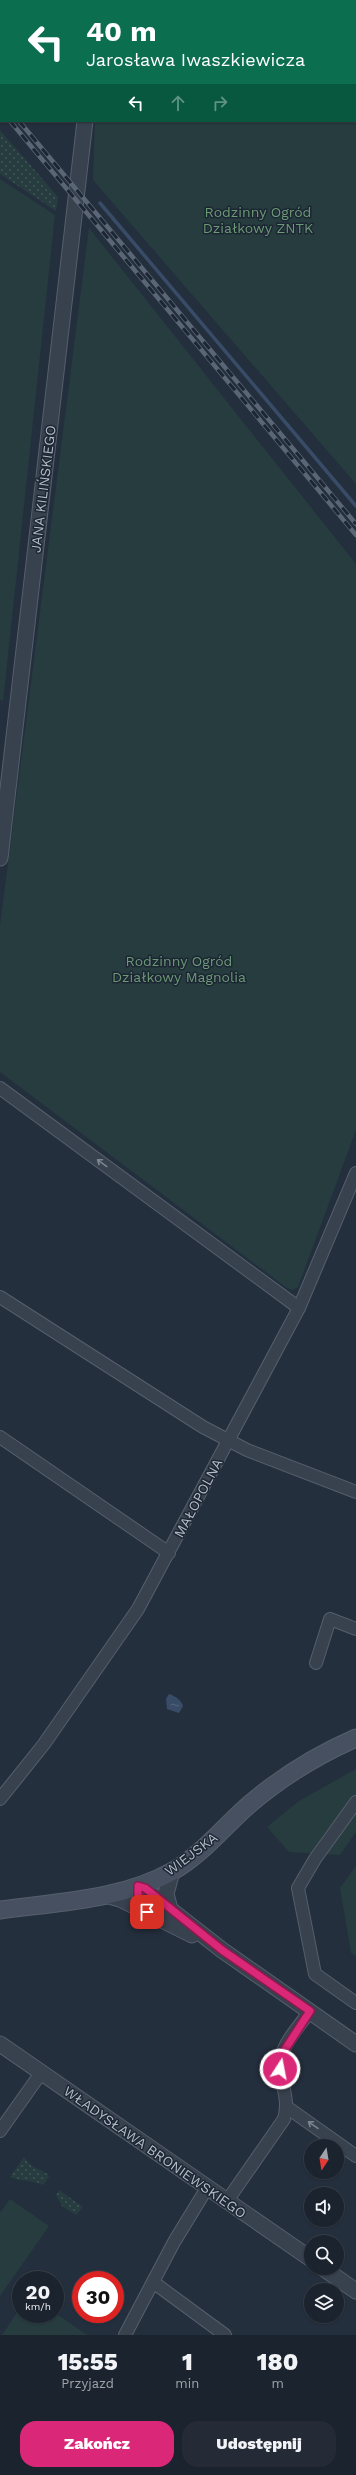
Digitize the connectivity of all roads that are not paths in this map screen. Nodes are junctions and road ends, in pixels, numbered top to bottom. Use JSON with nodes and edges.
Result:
{"nodes":[{"id":1,"x":85,"y":122,"type":"edge"},
{"id":2,"x":0,"y":858,"type":"edge"},
{"id":3,"x":0,"y":1088,"type":"edge"},
{"id":4,"x":356,"y":1172,"type":"edge"},
{"id":5,"x":0,"y":1297,"type":"edge"},
{"id":6,"x":300,"y":1308,"type":"junction"},
{"id":7,"x":0,"y":1437,"type":"edge"},
{"id":8,"x":228,"y":1440,"type":"junction"},
{"id":9,"x":356,"y":1492,"type":"edge"},
{"id":10,"x":169,"y":1553,"type":"junction"},
{"id":11,"x":356,"y":1629,"type":"edge"},
{"id":12,"x":316,"y":1663,"type":"dead end"},
{"id":13,"x":356,"y":1738,"type":"edge"},
{"id":14,"x":0,"y":1799,"type":"edge"},
{"id":15,"x":356,"y":1802,"type":"edge"},
{"id":16,"x":172,"y":1871,"type":"junction"},
{"id":17,"x":139,"y":1886,"type":"junction"},
{"id":18,"x":106,"y":1895,"type":"junction"},
{"id":19,"x":170,"y":1909,"type":"junction"},
{"id":20,"x":0,"y":1910,"type":"edge"},
{"id":21,"x":147,"y":1912,"type":"junction"},
{"id":22,"x":222,"y":1950,"type":"junction"},
{"id":23,"x":356,"y":2003,"type":"edge"},
{"id":24,"x":310,"y":2011,"type":"junction"},
{"id":25,"x":0,"y":2044,"type":"edge"},
{"id":26,"x":356,"y":2044,"type":"edge"},
{"id":27,"x":40,"y":2073,"type":"junction"},
{"id":28,"x":288,"y":2108,"type":"junction"},
{"id":29,"x":0,"y":2132,"type":"edge"},
{"id":30,"x":356,"y":2156,"type":"edge"},
{"id":31,"x":207,"y":2188,"type":"junction"},
{"id":32,"x":227,"y":2201,"type":"junction"},
{"id":33,"x":304,"y":2255,"type":"edge"},
{"id":34,"x":333,"y":2275,"type":"edge"},
{"id":35,"x":153,"y":2282,"type":"junction"},
{"id":36,"x":356,"y":2291,"type":"edge"},
{"id":37,"x":125,"y":2335,"type":"edge"},
{"id":38,"x":225,"y":2335,"type":"edge"}],
"edges":[{"from":1,"to":2,"type":"street","name":"JANA KILIŃSKIEGO"},
{"from":6,"to":3,"type":"street","one_way":true},
{"from":4,"to":6,"type":"street","name":"MAŁOPOLNA"},
{"from":5,"to":8,"type":"street"},
{"from":6,"to":8,"type":"street","name":"MAŁOPOLNA"},
{"from":7,"to":10,"type":"street"},
{"from":8,"to":9,"type":"street"},
{"from":8,"to":10,"type":"street","name":"MAŁOPOLNA"},
{"from":10,"to":14,"type":"street","name":"MAŁOPOLNA"},
{"from":11,"to":12,"type":"street"},
{"from":13,"to":16,"type":"main road","name":"WIEJSKA"},
{"from":15,"to":23,"type":"street"},
{"from":16,"to":17,"type":"main road","name":"WIEJSKA"},
{"from":16,"to":19,"type":"street"},
{"from":17,"to":18,"type":"main road","name":"WIEJSKA"},
{"from":17,"to":19,"type":"street"},
{"from":17,"to":21,"type":"street"},
{"from":18,"to":20,"type":"main road","name":"WIEJSKA"},
{"from":18,"to":21,"type":"street"},
{"from":19,"to":22,"type":"street"},
{"from":21,"to":22,"type":"street"},
{"from":22,"to":24,"type":"street"},
{"from":24,"to":26,"type":"street"},
{"from":24,"to":28,"type":"street"},
{"from":25,"to":27,"type":"street","name":"WŁADYSŁAWA BRONIEWSKIEGO"},
{"from":27,"to":29,"type":"street"},
{"from":27,"to":31,"type":"street","name":"WŁADYSŁAWA BRONIEWSKIEGO"},
{"from":30,"to":28,"type":"street","one_way":true},
{"from":28,"to":32,"type":"street"},
{"from":31,"to":32,"type":"street","name":"WŁADYSŁAWA BRONIEWSKIEGO"},
{"from":31,"to":35,"type":"street"},
{"from":32,"to":33,"type":"street","name":"WŁADYSŁAWA BRONIEWSKIEGO"},
{"from":34,"to":36,"type":"street"},
{"from":35,"to":37,"type":"street"},
{"from":35,"to":38,"type":"street"}]}
